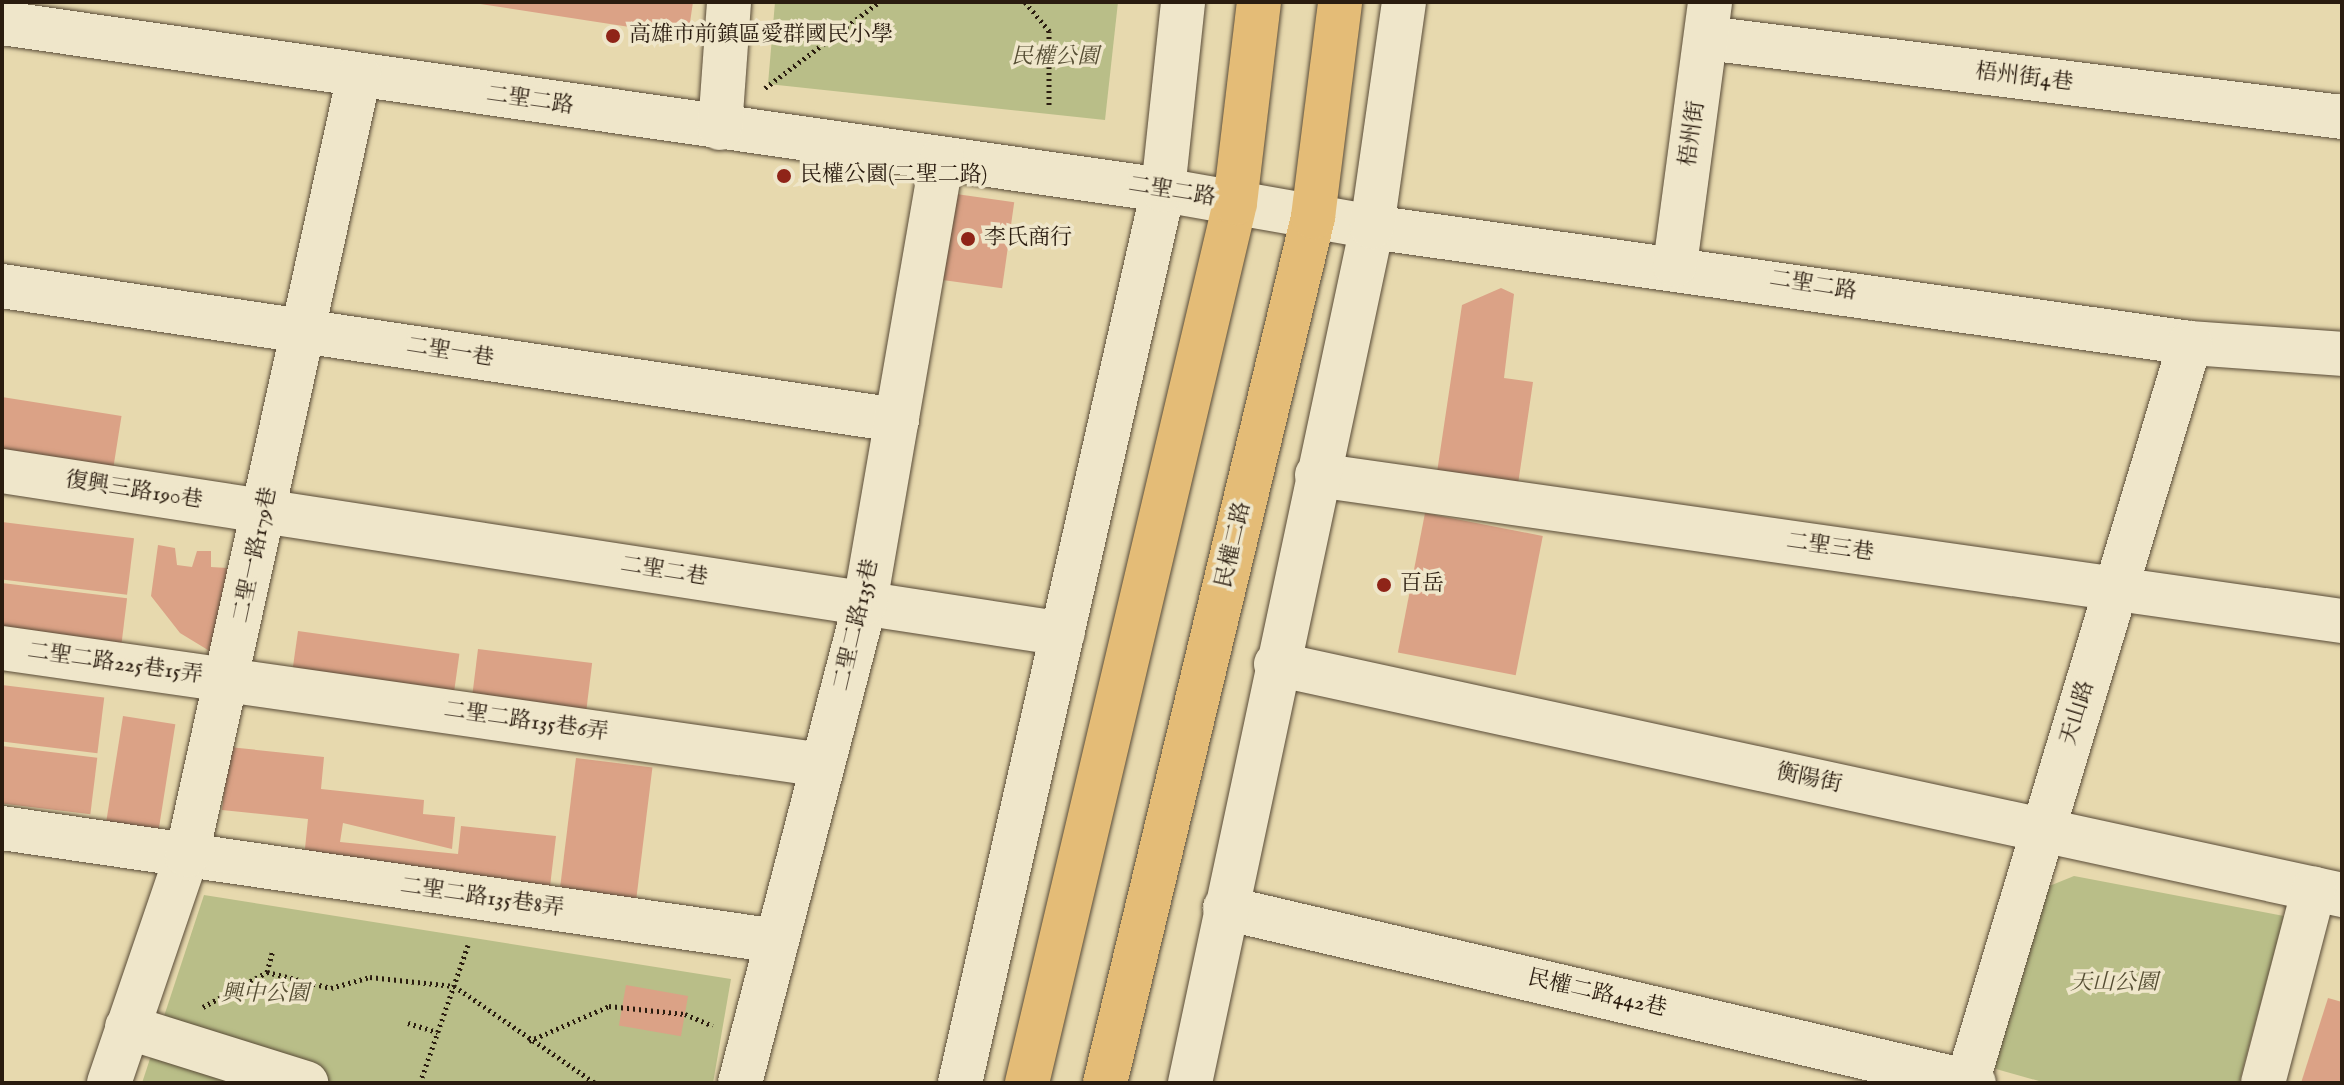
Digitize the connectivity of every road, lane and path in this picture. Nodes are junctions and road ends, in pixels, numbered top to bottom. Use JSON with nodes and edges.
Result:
{"nodes":[{"id":1,"x":729,"y":2,"type":"edge"},
{"id":2,"x":879,"y":2,"type":"edge"},
{"id":3,"x":1025,"y":2,"type":"edge"},
{"id":4,"x":1183,"y":2,"type":"edge"},
{"id":5,"x":1259,"y":2,"type":"edge"},
{"id":6,"x":1340,"y":2,"type":"edge"},
{"id":7,"x":1404,"y":2,"type":"edge"},
{"id":8,"x":1708,"y":20,"type":"edge"},
{"id":9,"x":2,"y":23,"type":"edge"},
{"id":10,"x":786,"y":70,"type":"dead end"},
{"id":11,"x":359,"y":76,"type":"junction"},
{"id":12,"x":1049,"y":106,"type":"dead end"},
{"id":13,"x":2342,"y":117,"type":"edge"},
{"id":14,"x":720,"y":128,"type":"junction"},
{"id":15,"x":942,"y":159,"type":"junction"},
{"id":16,"x":1163,"y":190,"type":"junction"},
{"id":17,"x":1235,"y":203,"type":"junction"},
{"id":18,"x":1313,"y":217,"type":"junction"},
{"id":19,"x":1372,"y":227,"type":"junction"},
{"id":20,"x":1675,"y":265,"type":"junction"},
{"id":21,"x":2,"y":286,"type":"edge"},
{"id":22,"x":305,"y":331,"type":"junction"},
{"id":23,"x":2190,"y":343,"type":"junction"},
{"id":24,"x":2342,"y":354,"type":"edge"},
{"id":25,"x":897,"y":420,"type":"junction"},
{"id":26,"x":2,"y":471,"type":"edge"},
{"id":27,"x":1317,"y":475,"type":"junction"},
{"id":28,"x":265,"y":512,"type":"junction"},
{"id":29,"x":2116,"y":589,"type":"junction"},
{"id":30,"x":865,"y":603,"type":"junction"},
{"id":31,"x":2342,"y":621,"type":"edge"},
{"id":32,"x":1063,"y":634,"type":"junction"},
{"id":33,"x":2,"y":648,"type":"edge"},
{"id":34,"x":1276,"y":664,"type":"junction"},
{"id":35,"x":229,"y":680,"type":"junction"},
{"id":36,"x":823,"y":765,"type":"junction"},
{"id":37,"x":2,"y":828,"type":"edge"},
{"id":38,"x":2043,"y":829,"type":"junction"},
{"id":39,"x":187,"y":855,"type":"junction"},
{"id":40,"x":2328,"y":892,"type":"edge"},
{"id":41,"x":1225,"y":908,"type":"junction"},
{"id":42,"x":777,"y":941,"type":"junction"},
{"id":43,"x":468,"y":945,"type":"dead end"},
{"id":44,"x":273,"y":950,"type":"dead end"},
{"id":45,"x":267,"y":972,"type":"junction"},
{"id":46,"x":454,"y":986,"type":"junction"},
{"id":47,"x":198,"y":1011,"type":"dead end"},
{"id":48,"x":408,"y":1023,"type":"dead end"},
{"id":49,"x":714,"y":1026,"type":"dead end"},
{"id":50,"x":127,"y":1027,"type":"junction"},
{"id":51,"x":438,"y":1032,"type":"junction"},
{"id":52,"x":528,"y":1041,"type":"junction"},
{"id":53,"x":1969,"y":1082,"type":"edge"},
{"id":54,"x":109,"y":1083,"type":"edge"},
{"id":55,"x":306,"y":1083,"type":"edge"},
{"id":56,"x":420,"y":1083,"type":"edge"},
{"id":57,"x":595,"y":1083,"type":"edge"},
{"id":58,"x":740,"y":1083,"type":"edge"},
{"id":59,"x":960,"y":1083,"type":"edge"},
{"id":60,"x":1027,"y":1083,"type":"edge"},
{"id":61,"x":1105,"y":1083,"type":"edge"},
{"id":62,"x":1190,"y":1083,"type":"edge"},
{"id":63,"x":2263,"y":1083,"type":"edge"}],
"edges":[{"from":1,"to":14,"type":"street"},
{"from":2,"to":10,"type":"path"},
{"from":3,"to":12,"type":"path"},
{"from":4,"to":16,"type":"street"},
{"from":5,"to":17,"type":"main road"},
{"from":6,"to":18,"type":"main road","name":"民權二路"},
{"from":7,"to":19,"type":"street"},
{"from":8,"to":13,"type":"street","name":"梧州街4巷"},
{"from":8,"to":20,"type":"street","name":"梧州街"},
{"from":9,"to":11,"type":"street","name":"二聖二路"},
{"from":11,"to":14,"type":"street","name":"二聖二路"},
{"from":11,"to":22,"type":"street","name":"二聖一路179巷"},
{"from":14,"to":15,"type":"street","name":"二聖二路"},
{"from":15,"to":16,"type":"street","name":"二聖二路"},
{"from":15,"to":25,"type":"street","name":"二聖二路135巷"},
{"from":16,"to":17,"type":"street","name":"二聖二路"},
{"from":16,"to":32,"type":"street"},
{"from":17,"to":18,"type":"street","name":"二聖二路"},
{"from":17,"to":60,"type":"main road"},
{"from":18,"to":19,"type":"street","name":"二聖二路"},
{"from":18,"to":61,"type":"main road","name":"民權二路"},
{"from":19,"to":20,"type":"street","name":"二聖二路"},
{"from":19,"to":27,"type":"street"},
{"from":20,"to":23,"type":"street","name":"二聖二路"},
{"from":21,"to":22,"type":"street","name":"二聖一巷"},
{"from":22,"to":25,"type":"street","name":"二聖一巷"},
{"from":22,"to":28,"type":"street","name":"二聖一路179巷"},
{"from":23,"to":24,"type":"street","name":"二聖二路"},
{"from":23,"to":29,"type":"street","name":"天山路"},
{"from":25,"to":30,"type":"street","name":"二聖二路135巷"},
{"from":26,"to":28,"type":"street","name":"復興三路190巷"},
{"from":27,"to":29,"type":"street","name":"二聖三巷"},
{"from":27,"to":34,"type":"street"},
{"from":28,"to":30,"type":"street","name":"二聖二巷"},
{"from":28,"to":35,"type":"street","name":"二聖一路179巷"},
{"from":29,"to":31,"type":"street","name":"二聖三巷"},
{"from":29,"to":38,"type":"street","name":"天山路"},
{"from":30,"to":32,"type":"street","name":"二聖二巷"},
{"from":30,"to":36,"type":"street","name":"二聖二路135巷"},
{"from":32,"to":59,"type":"street"},
{"from":33,"to":35,"type":"street","name":"二聖二路225巷15弄"},
{"from":34,"to":38,"type":"street","name":"衡陽街"},
{"from":34,"to":41,"type":"street"},
{"from":35,"to":36,"type":"street","name":"二聖二路135巷6弄"},
{"from":35,"to":39,"type":"street","name":"二聖一路179巷"},
{"from":36,"to":42,"type":"street","name":"二聖二路135巷"},
{"from":37,"to":39,"type":"street","name":"二聖二路135巷8弄"},
{"from":38,"to":40,"type":"street","name":"衡陽街"},
{"from":38,"to":53,"type":"street","name":"天山路"},
{"from":39,"to":42,"type":"street","name":"二聖二路135巷8弄"},
{"from":39,"to":50,"type":"street","name":"二聖一路179巷"},
{"from":40,"to":63,"type":"street"},
{"from":41,"to":53,"type":"street","name":"民權二路442巷"},
{"from":41,"to":62,"type":"street"},
{"from":42,"to":58,"type":"street","name":"二聖二路135巷"},
{"from":43,"to":46,"type":"path"},
{"from":44,"to":45,"type":"path"},
{"from":45,"to":46,"type":"path"},
{"from":45,"to":47,"type":"path"},
{"from":46,"to":51,"type":"path"},
{"from":46,"to":52,"type":"path"},
{"from":48,"to":51,"type":"path"},
{"from":49,"to":52,"type":"path"},
{"from":50,"to":54,"type":"street","name":"二聖一路179巷"},
{"from":50,"to":55,"type":"street"},
{"from":51,"to":56,"type":"path"},
{"from":52,"to":57,"type":"path"}]}
